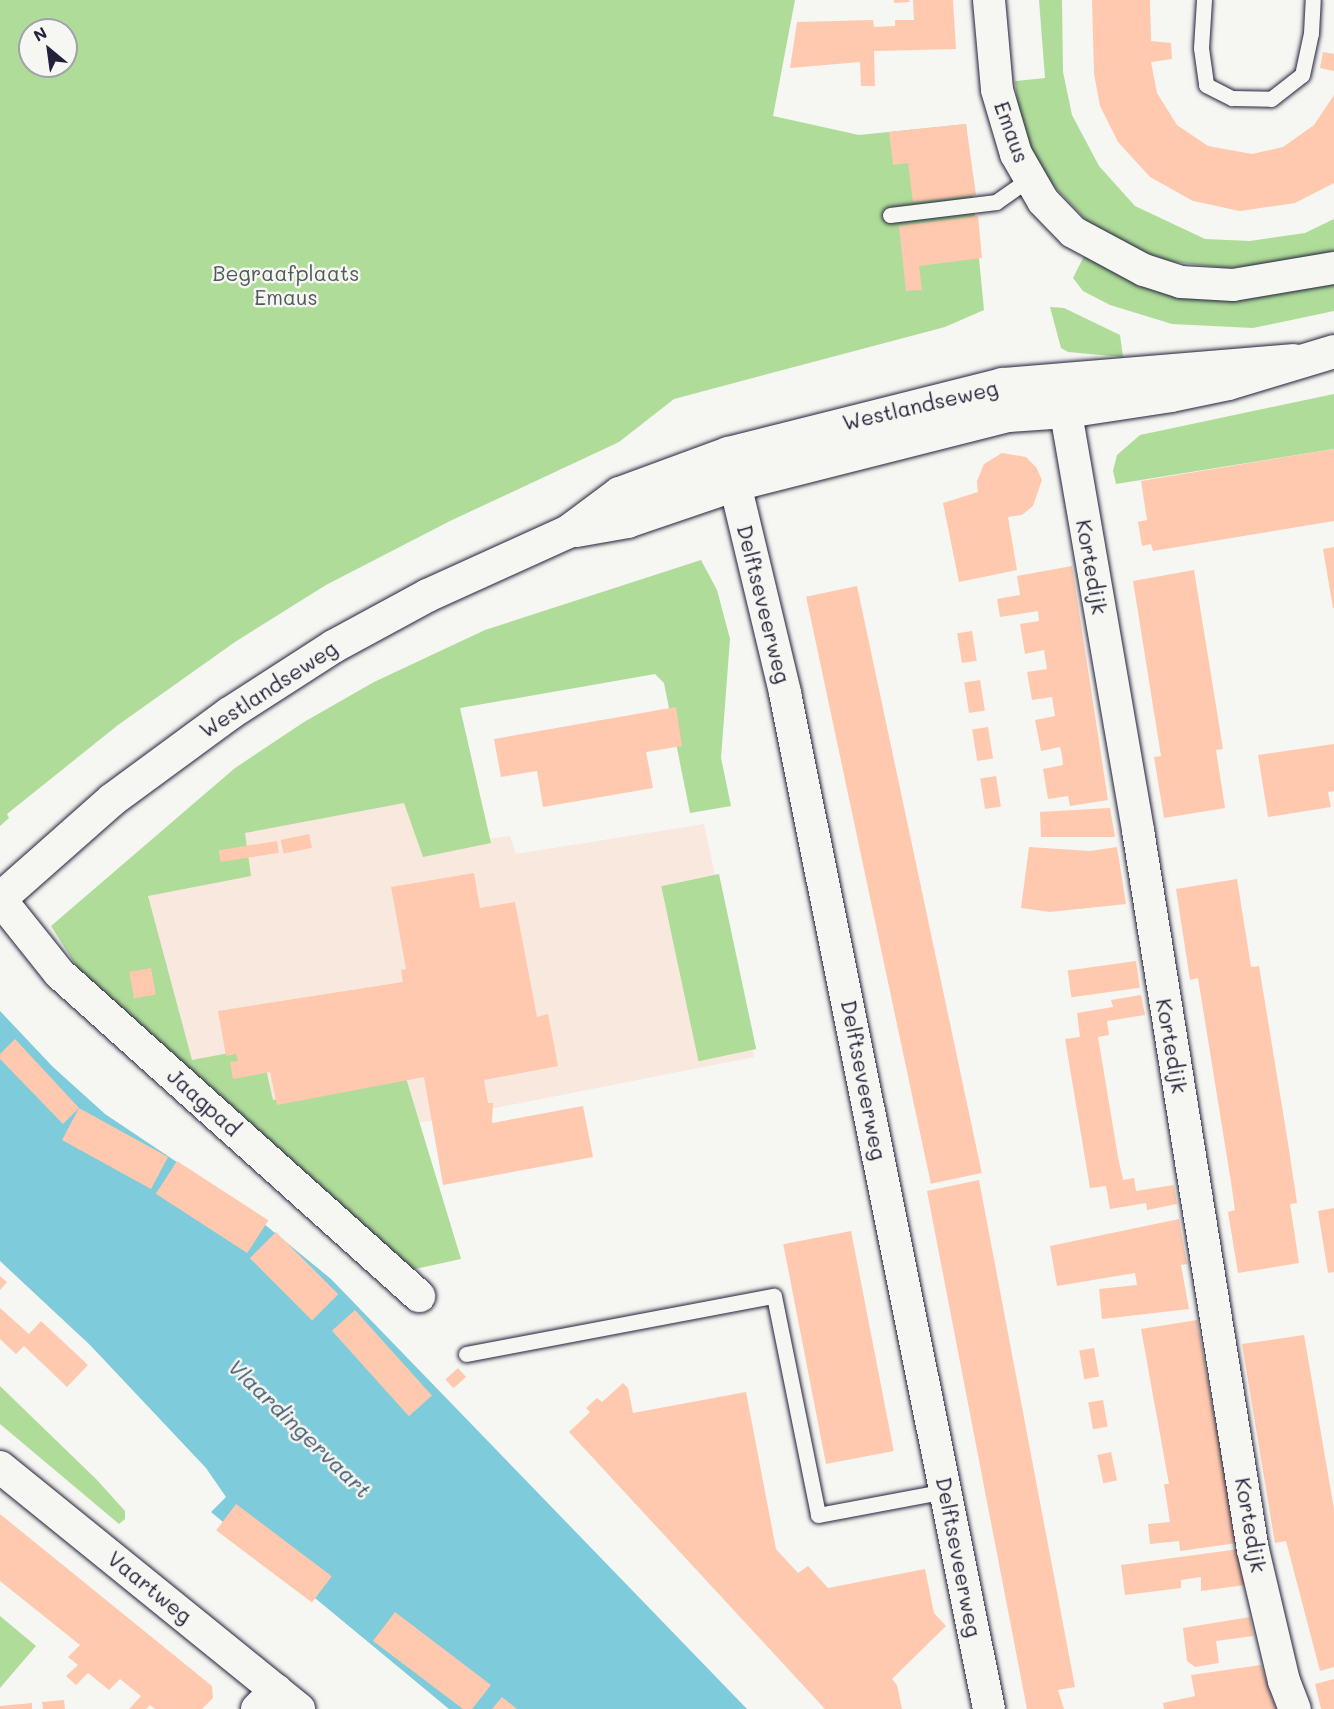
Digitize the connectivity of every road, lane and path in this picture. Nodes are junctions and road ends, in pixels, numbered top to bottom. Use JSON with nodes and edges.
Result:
{"nodes":[{"id":1,"x":989,"y":0,"type":"edge"},
{"id":2,"x":1204,"y":0,"type":"edge"},
{"id":3,"x":1313,"y":0,"type":"edge"},
{"id":4,"x":1030,"y":178,"type":"junction"},
{"id":5,"x":890,"y":215,"type":"dead end"},
{"id":6,"x":1334,"y":268,"type":"edge"},
{"id":7,"x":1334,"y":351,"type":"edge"},
{"id":8,"x":1063,"y":396,"type":"junction"},
{"id":9,"x":728,"y":453,"type":"junction"},
{"id":10,"x":735,"y":484,"type":"junction"},
{"id":11,"x":568,"y":531,"type":"junction"},
{"id":12,"x":0,"y":898,"type":"edge"},
{"id":13,"x":418,"y":1296,"type":"dead end"},
{"id":14,"x":466,"y":1354,"type":"dead end"},
{"id":15,"x":0,"y":1467,"type":"edge"},
{"id":16,"x":946,"y":1491,"type":"junction"},
{"id":17,"x":277,"y":1702,"type":"edge"},
{"id":18,"x":989,"y":1709,"type":"edge"},
{"id":19,"x":1295,"y":1709,"type":"edge"}],
"edges":[{"from":1,"to":4,"type":"street","name":"Emaus"},
{"from":2,"to":3,"type":"lane"},
{"from":4,"to":5,"type":"lane"},
{"from":4,"to":6,"type":"street","name":"Emaus"},
{"from":7,"to":8,"type":"main road","name":"Westlandseweg"},
{"from":8,"to":9,"type":"main road","name":"Westlandseweg"},
{"from":8,"to":10,"type":"main road","name":"Westlandseweg"},
{"from":8,"to":19,"type":"street","name":"Kortedijk"},
{"from":9,"to":10,"type":"street","name":"Delftseveerweg"},
{"from":9,"to":11,"type":"main road","name":"Westlandseweg"},
{"from":10,"to":11,"type":"main road","name":"Westlandseweg"},
{"from":10,"to":16,"type":"street","name":"Delftseveerweg"},
{"from":11,"to":12,"type":"main road","name":"Westlandseweg"},
{"from":12,"to":13,"type":"street","name":"Jaagpad"},
{"from":14,"to":16,"type":"lane"},
{"from":15,"to":17,"type":"street","name":"Vaartweg"},
{"from":16,"to":18,"type":"street","name":"Delftseveerweg"}]}
